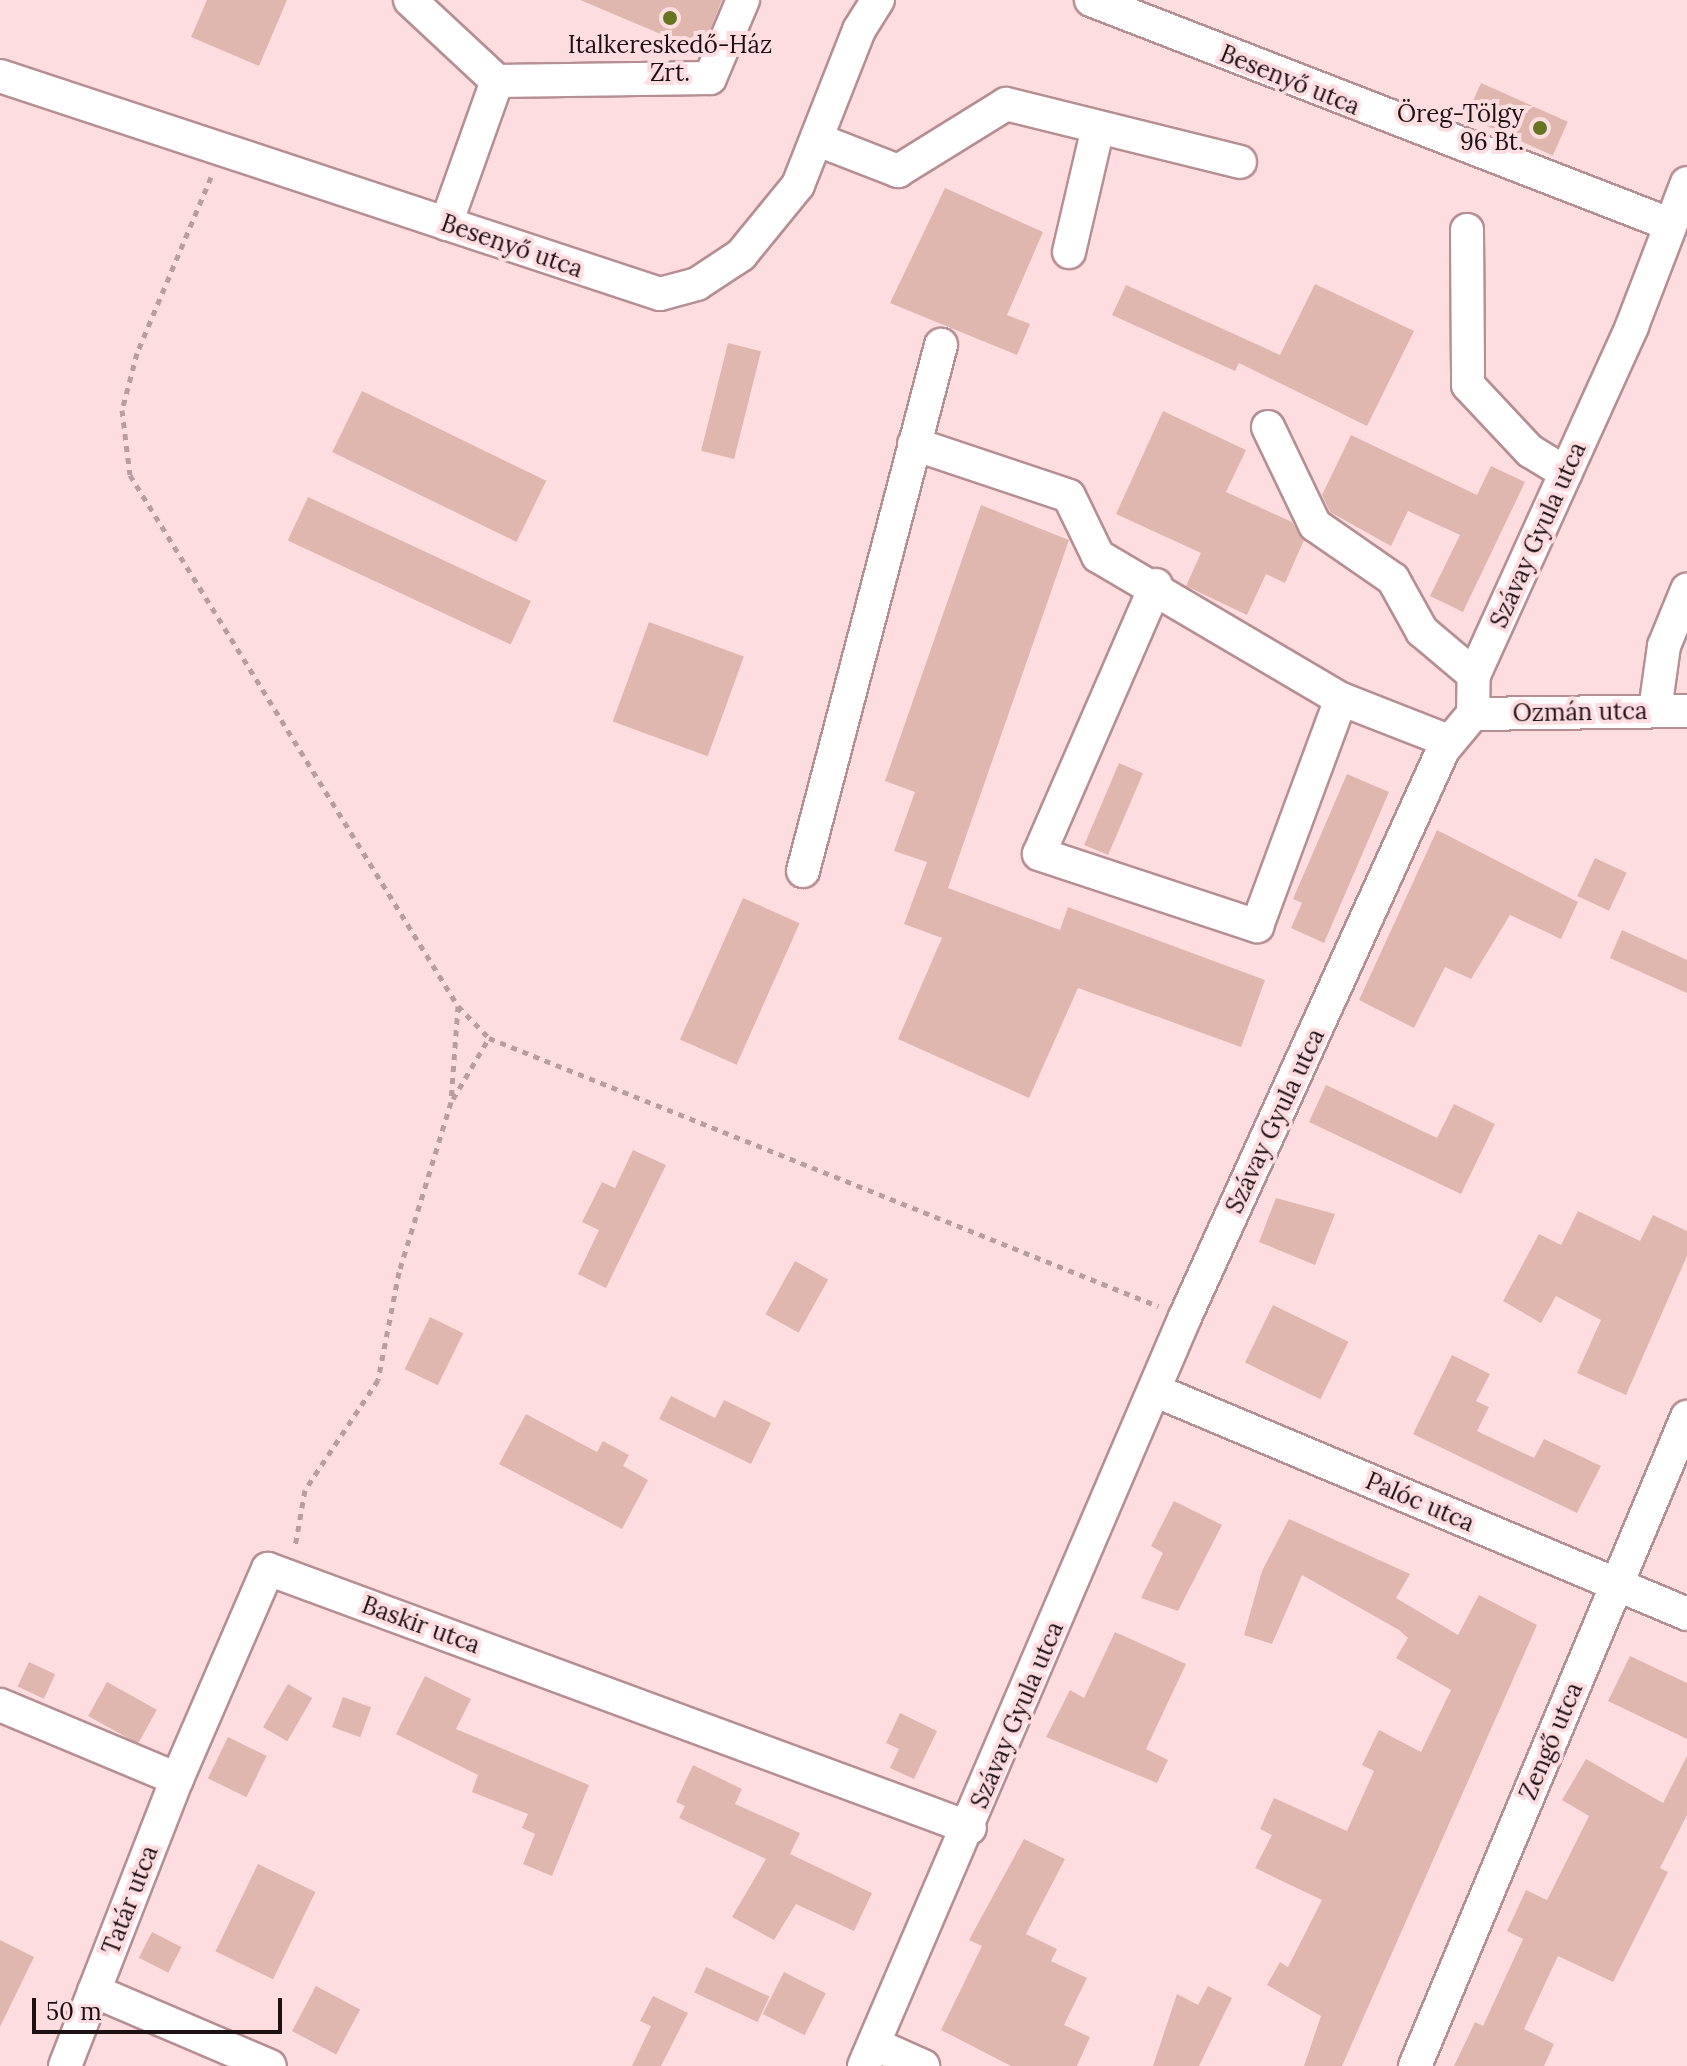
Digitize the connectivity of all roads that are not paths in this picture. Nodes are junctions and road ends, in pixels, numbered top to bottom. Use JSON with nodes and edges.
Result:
{"nodes":[{"id":1,"x":410,"y":0,"type":"edge"},
{"id":2,"x":743,"y":0,"type":"edge"},
{"id":3,"x":878,"y":0,"type":"edge"},
{"id":4,"x":1091,"y":0,"type":"edge"},
{"id":5,"x":0,"y":76,"type":"edge"},
{"id":6,"x":497,"y":81,"type":"junction"},
{"id":7,"x":1098,"y":127,"type":"junction"},
{"id":8,"x":821,"y":141,"type":"junction"},
{"id":9,"x":1240,"y":162,"type":"dead end"},
{"id":10,"x":1687,"y":183,"type":"edge"},
{"id":11,"x":446,"y":224,"type":"junction"},
{"id":12,"x":1669,"y":224,"type":"junction"},
{"id":13,"x":1467,"y":230,"type":"dead end"},
{"id":14,"x":1069,"y":252,"type":"dead end"},
{"id":15,"x":941,"y":345,"type":"dead end"},
{"id":16,"x":1268,"y":427,"type":"dead end"},
{"id":17,"x":914,"y":444,"type":"junction"},
{"id":18,"x":1566,"y":473,"type":"junction"},
{"id":19,"x":1156,"y":585,"type":"junction"},
{"id":20,"x":1687,"y":590,"type":"edge"},
{"id":21,"x":1474,"y":675,"type":"junction"},
{"id":22,"x":1341,"y":699,"type":"junction"},
{"id":23,"x":1671,"y":710,"type":"edge"},
{"id":24,"x":1473,"y":714,"type":"junction"},
{"id":25,"x":1448,"y":741,"type":"junction"},
{"id":26,"x":803,"y":871,"type":"dead end"},
{"id":27,"x":1154,"y":1390,"type":"junction"},
{"id":28,"x":1687,"y":1417,"type":"edge"},
{"id":29,"x":1617,"y":1585,"type":"junction"},
{"id":30,"x":1687,"y":1614,"type":"edge"},
{"id":31,"x":0,"y":1705,"type":"edge"},
{"id":32,"x":177,"y":1779,"type":"junction"},
{"id":33,"x":970,"y":1828,"type":"junction"},
{"id":34,"x":94,"y":1991,"type":"junction"},
{"id":35,"x":869,"y":2055,"type":"edge"},
{"id":36,"x":65,"y":2066,"type":"edge"},
{"id":37,"x":270,"y":2066,"type":"edge"},
{"id":38,"x":923,"y":2066,"type":"edge"},
{"id":39,"x":1415,"y":2066,"type":"edge"}],
"edges":[{"from":1,"to":6,"type":"street"},
{"from":2,"to":6,"type":"street"},
{"from":3,"to":8,"type":"street","name":"Besenyő utca"},
{"from":4,"to":12,"type":"street","name":"Besenyő utca"},
{"from":5,"to":11,"type":"street","name":"Besenyő utca"},
{"from":6,"to":11,"type":"street"},
{"from":7,"to":8,"type":"street"},
{"from":7,"to":9,"type":"street"},
{"from":7,"to":14,"type":"street"},
{"from":8,"to":11,"type":"street","name":"Besenyő utca"},
{"from":10,"to":12,"type":"street","name":"Szávay Gyula utca"},
{"from":12,"to":18,"type":"street","name":"Szávay Gyula utca"},
{"from":13,"to":18,"type":"street"},
{"from":15,"to":17,"type":"street"},
{"from":16,"to":21,"type":"street"},
{"from":17,"to":19,"type":"street"},
{"from":17,"to":26,"type":"street"},
{"from":18,"to":21,"type":"street","name":"Szávay Gyula utca"},
{"from":19,"to":22,"type":"street"},
{"from":19,"to":22,"type":"street"},
{"from":20,"to":23,"type":"street"},
{"from":21,"to":24,"type":"street","name":"Szávay Gyula utca"},
{"from":22,"to":25,"type":"street"},
{"from":23,"to":24,"type":"street","name":"Ozmán utca"},
{"from":24,"to":25,"type":"street","name":"Szávay Gyula utca"},
{"from":25,"to":27,"type":"street","name":"Szávay Gyula utca"},
{"from":27,"to":29,"type":"street","name":"Palóc utca"},
{"from":27,"to":33,"type":"street","name":"Szávay Gyula utca"},
{"from":28,"to":29,"type":"street","name":"Zengő utca"},
{"from":29,"to":30,"type":"street","name":"Palóc utca"},
{"from":29,"to":39,"type":"street","name":"Zengő utca"},
{"from":31,"to":32,"type":"street"},
{"from":32,"to":33,"type":"street","name":"Baskir utca"},
{"from":32,"to":34,"type":"street","name":"Tatár utca"},
{"from":33,"to":35,"type":"street","name":"Szávay Gyula utca"},
{"from":34,"to":36,"type":"street","name":"Tatár utca"},
{"from":34,"to":37,"type":"street"},
{"from":35,"to":38,"type":"street"}]}
